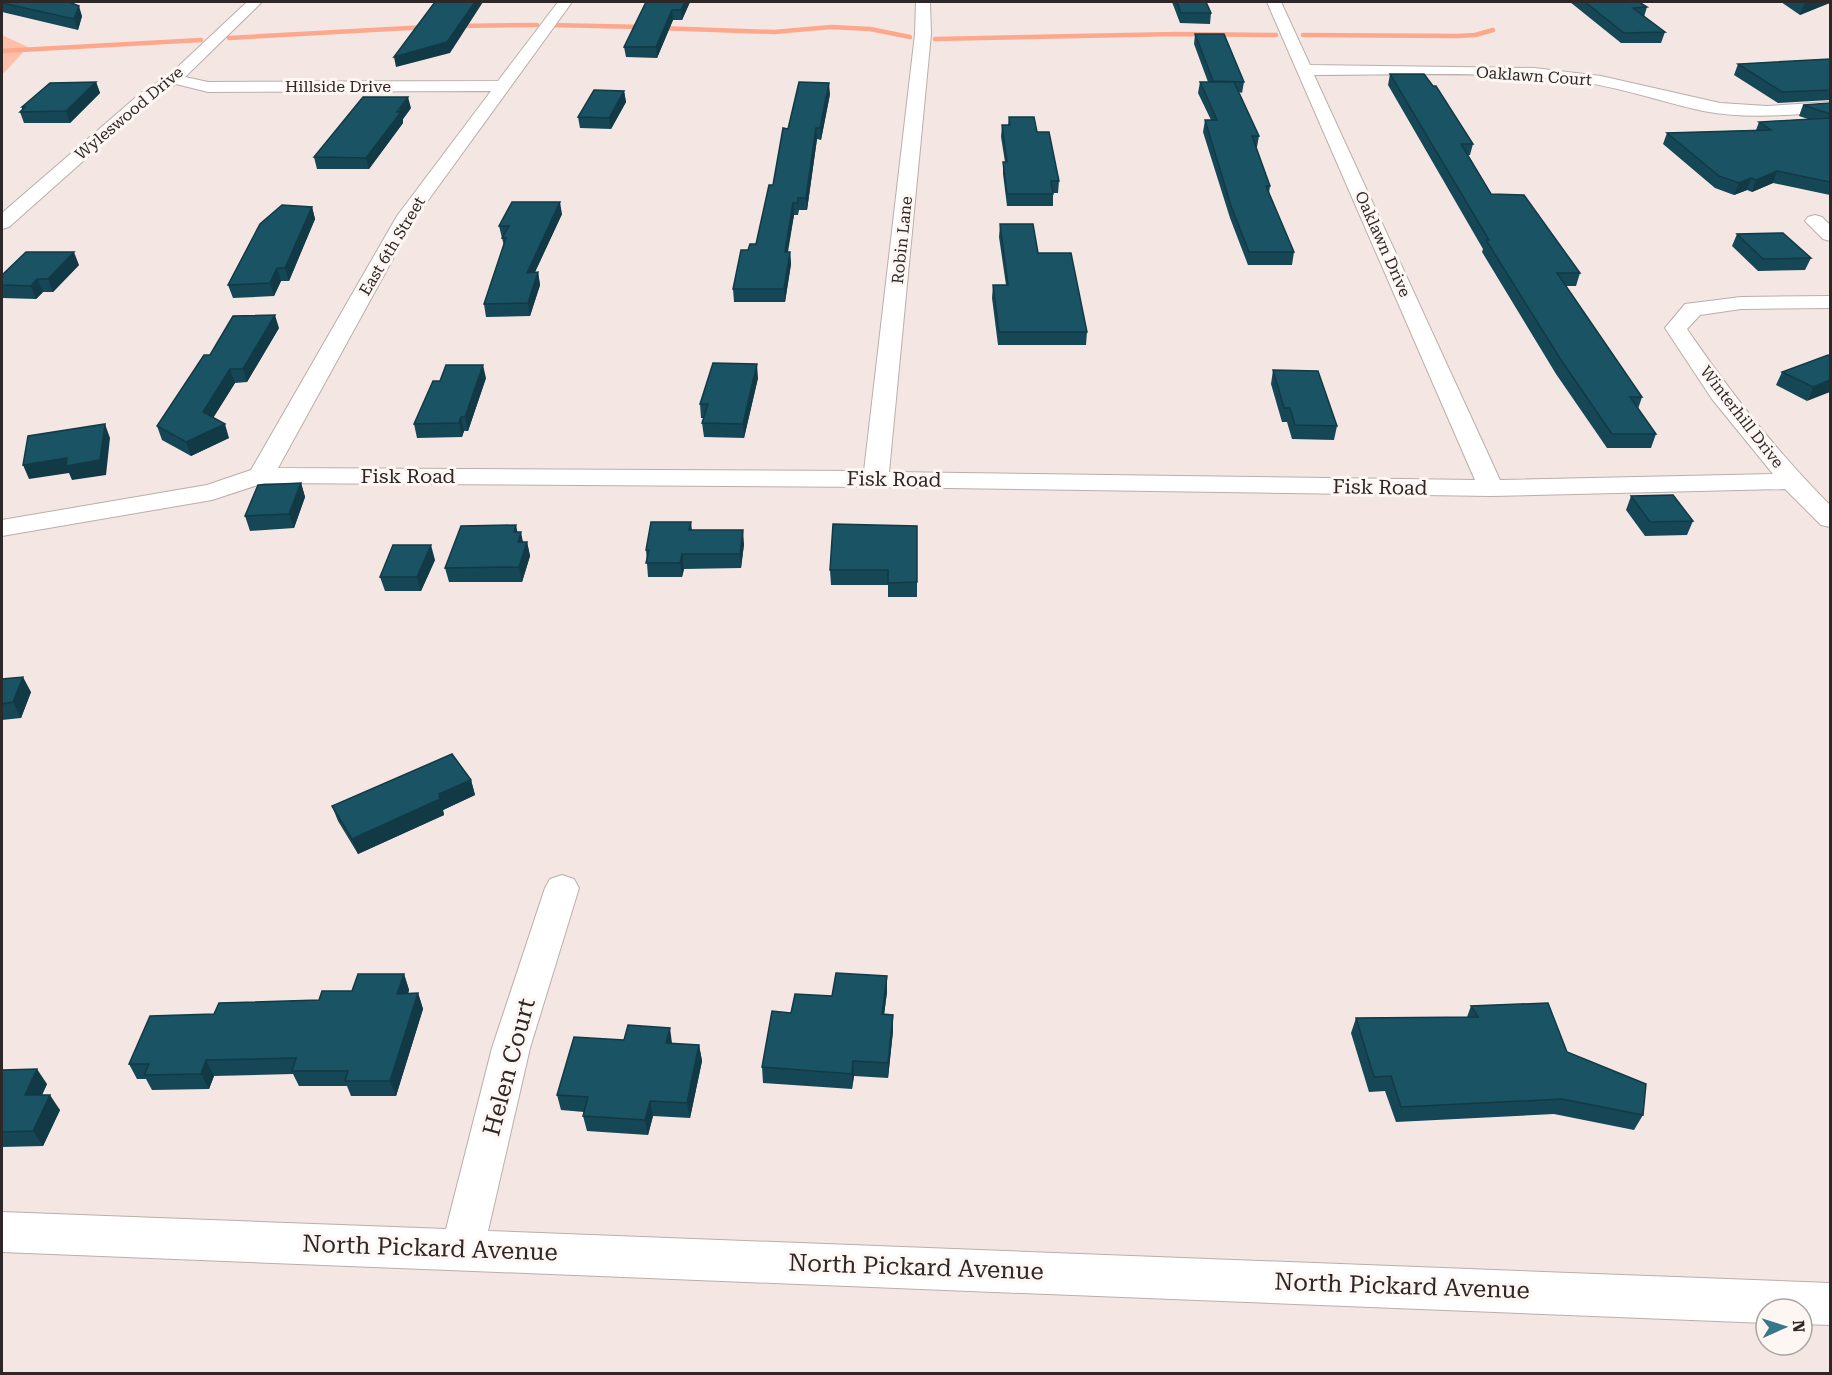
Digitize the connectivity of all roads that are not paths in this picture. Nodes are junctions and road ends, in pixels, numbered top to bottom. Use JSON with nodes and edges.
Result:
{"nodes":[{"id":1,"x":255,"y":2,"type":"edge"},
{"id":2,"x":565,"y":2,"type":"edge"},
{"id":3,"x":923,"y":2,"type":"edge"},
{"id":4,"x":1274,"y":2,"type":"edge"},
{"id":5,"x":1306,"y":70,"type":"junction"},
{"id":6,"x":174,"y":79,"type":"junction"},
{"id":7,"x":502,"y":86,"type":"junction"},
{"id":8,"x":1830,"y":107,"type":"edge"},
{"id":9,"x":1815,"y":221,"type":"dead end"},
{"id":10,"x":2,"y":224,"type":"edge"},
{"id":11,"x":1830,"y":235,"type":"edge"},
{"id":12,"x":1830,"y":302,"type":"edge"},
{"id":13,"x":261,"y":475,"type":"junction"},
{"id":14,"x":876,"y":479,"type":"junction"},
{"id":15,"x":1792,"y":481,"type":"junction"},
{"id":16,"x":1491,"y":488,"type":"junction"},
{"id":17,"x":1830,"y":519,"type":"edge"},
{"id":18,"x":2,"y":528,"type":"edge"},
{"id":19,"x":562,"y":888,"type":"dead end"},
{"id":20,"x":2,"y":1233,"type":"edge"},
{"id":21,"x":462,"y":1249,"type":"junction"},
{"id":22,"x":1830,"y":1304,"type":"edge"}],
"edges":[{"from":1,"to":6,"type":"street","name":"Wyleswood Drive"},
{"from":2,"to":7,"type":"street","name":"East 6th Street"},
{"from":3,"to":14,"type":"street","name":"Robin Lane"},
{"from":4,"to":5,"type":"street","name":"Oaklawn Drive"},
{"from":5,"to":8,"type":"street","name":"Oaklawn Court"},
{"from":5,"to":16,"type":"street","name":"Oaklawn Drive"},
{"from":6,"to":7,"type":"street","name":"Hillside Drive"},
{"from":6,"to":10,"type":"street","name":"Wyleswood Drive"},
{"from":7,"to":13,"type":"street","name":"East 6th Street"},
{"from":9,"to":11,"type":"street"},
{"from":12,"to":15,"type":"street","name":"Winterhill Drive"},
{"from":13,"to":14,"type":"street","name":"Fisk Road"},
{"from":13,"to":18,"type":"street","name":"Fisk Road"},
{"from":14,"to":16,"type":"street","name":"Fisk Road"},
{"from":15,"to":16,"type":"street","name":"Fisk Road"},
{"from":15,"to":17,"type":"street","name":"Winterhill Drive"},
{"from":19,"to":21,"type":"street","name":"Helen Court"},
{"from":20,"to":21,"type":"street","name":"North Pickard Avenue"},
{"from":21,"to":22,"type":"street","name":"North Pickard Avenue"}]}
